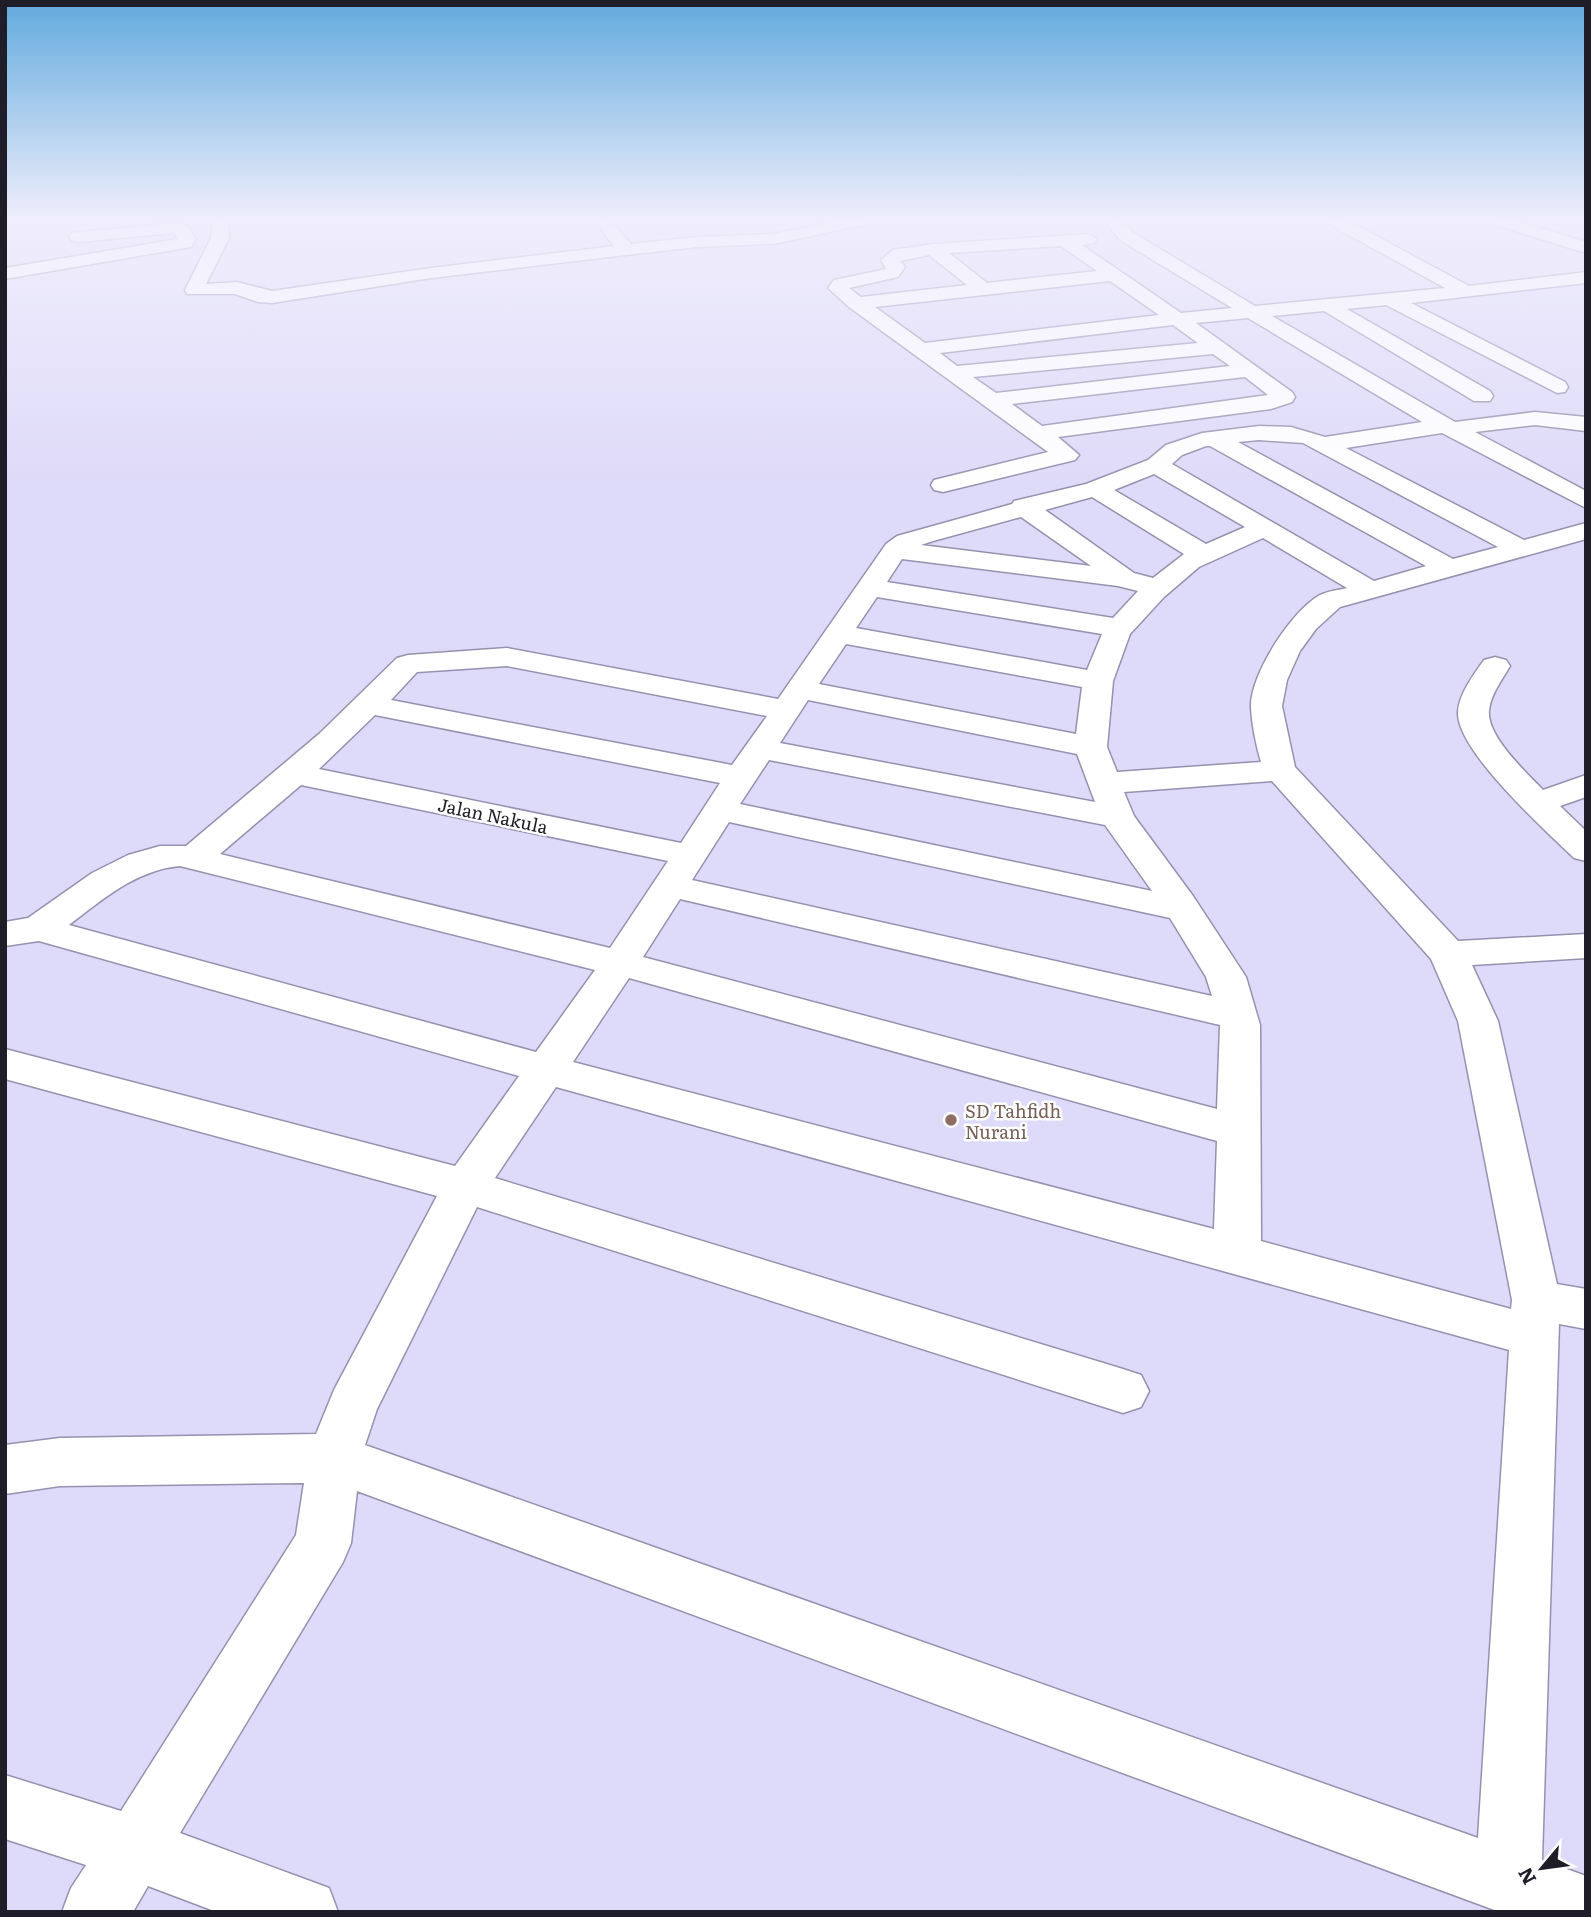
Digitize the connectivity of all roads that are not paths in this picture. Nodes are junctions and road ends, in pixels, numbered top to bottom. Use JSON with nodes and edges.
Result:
{"nodes":[{"id":1,"x":865,"y":308,"type":"edge"},
{"id":2,"x":1160,"y":308,"type":"edge"},
{"id":3,"x":1244,"y":308,"type":"edge"},
{"id":4,"x":1288,"y":308,"type":"edge"},
{"id":5,"x":1332,"y":308,"type":"edge"},
{"id":6,"x":1407,"y":308,"type":"edge"},
{"id":7,"x":1250,"y":312,"type":"junction"},
{"id":8,"x":1175,"y":319,"type":"junction"},
{"id":9,"x":915,"y":321,"type":"dead end"},
{"id":10,"x":889,"y":324,"type":"junction"},
{"id":11,"x":1217,"y":347,"type":"junction"},
{"id":12,"x":923,"y":349,"type":"junction"},
{"id":13,"x":1250,"y":370,"type":"junction"},
{"id":14,"x":956,"y":372,"type":"junction"},
{"id":15,"x":1557,"y":387,"type":"dead end"},
{"id":16,"x":1482,"y":396,"type":"dead end"},
{"id":17,"x":992,"y":400,"type":"junction"},
{"id":18,"x":1586,"y":424,"type":"edge"},
{"id":19,"x":1443,"y":426,"type":"junction"},
{"id":20,"x":1039,"y":433,"type":"junction"},
{"id":21,"x":1213,"y":438,"type":"junction"},
{"id":22,"x":1323,"y":444,"type":"junction"},
{"id":23,"x":1156,"y":465,"type":"junction"},
{"id":24,"x":943,"y":485,"type":"dead end"},
{"id":25,"x":1095,"y":489,"type":"junction"},
{"id":26,"x":1586,"y":501,"type":"edge"},
{"id":27,"x":1023,"y":506,"type":"junction"},
{"id":28,"x":1265,"y":528,"type":"junction"},
{"id":29,"x":1586,"y":531,"type":"edge"},
{"id":30,"x":1520,"y":548,"type":"junction"},
{"id":31,"x":895,"y":550,"type":"junction"},
{"id":32,"x":1202,"y":553,"type":"junction"},
{"id":33,"x":1451,"y":569,"type":"junction"},
{"id":34,"x":1119,"y":578,"type":"junction"},
{"id":35,"x":870,"y":588,"type":"junction"},
{"id":36,"x":1158,"y":588,"type":"junction"},
{"id":37,"x":1370,"y":590,"type":"junction"},
{"id":38,"x":1120,"y":628,"type":"junction"},
{"id":39,"x":840,"y":634,"type":"junction"},
{"id":40,"x":1495,"y":666,"type":"dead end"},
{"id":41,"x":1098,"y":681,"type":"junction"},
{"id":42,"x":794,"y":700,"type":"junction"},
{"id":43,"x":370,"y":705,"type":"junction"},
{"id":44,"x":1091,"y":747,"type":"junction"},
{"id":45,"x":751,"y":763,"type":"junction"},
{"id":46,"x":1280,"y":770,"type":"junction"},
{"id":47,"x":296,"y":774,"type":"junction"},
{"id":48,"x":1586,"y":785,"type":"edge"},
{"id":49,"x":1111,"y":800,"type":"junction"},
{"id":50,"x":1538,"y":803,"type":"junction"},
{"id":51,"x":721,"y":810,"type":"junction"},
{"id":52,"x":1586,"y":850,"type":"edge"},
{"id":53,"x":193,"y":858,"type":"junction"},
{"id":54,"x":680,"y":871,"type":"junction"},
{"id":55,"x":1183,"y":909,"type":"junction"},
{"id":56,"x":22,"y":931,"type":"edge"},
{"id":57,"x":1586,"y":946,"type":"edge"},
{"id":58,"x":1448,"y":954,"type":"junction"},
{"id":59,"x":620,"y":963,"type":"junction"},
{"id":60,"x":1237,"y":1014,"type":"junction"},
{"id":61,"x":5,"y":1064,"type":"edge"},
{"id":62,"x":545,"y":1069,"type":"junction"},
{"id":63,"x":1238,"y":1131,"type":"junction"},
{"id":64,"x":465,"y":1186,"type":"junction"},
{"id":65,"x":1237,"y":1254,"type":"junction"},
{"id":66,"x":1586,"y":1309,"type":"edge"},
{"id":67,"x":1535,"y":1318,"type":"junction"},
{"id":68,"x":1123,"y":1391,"type":"dead end"},
{"id":69,"x":334,"y":1458,"type":"junction"},
{"id":70,"x":5,"y":1470,"type":"edge"},
{"id":71,"x":5,"y":1807,"type":"edge"},
{"id":72,"x":132,"y":1847,"type":"junction"},
{"id":73,"x":1508,"y":1882,"type":"junction"},
{"id":74,"x":1586,"y":1909,"type":"edge"},
{"id":75,"x":95,"y":1912,"type":"edge"},
{"id":76,"x":305,"y":1912,"type":"edge"}],
"edges":[{"from":1,"to":10,"type":"street"},
{"from":2,"to":8,"type":"street"},
{"from":3,"to":7,"type":"street"},
{"from":4,"to":7,"type":"street"},
{"from":5,"to":16,"type":"street"},
{"from":6,"to":15,"type":"street"},
{"from":7,"to":8,"type":"street"},
{"from":7,"to":19,"type":"street"},
{"from":8,"to":11,"type":"street"},
{"from":8,"to":12,"type":"street"},
{"from":9,"to":10,"type":"street"},
{"from":10,"to":12,"type":"street"},
{"from":11,"to":13,"type":"street"},
{"from":11,"to":14,"type":"street"},
{"from":12,"to":14,"type":"street"},
{"from":13,"to":17,"type":"street"},
{"from":13,"to":20,"type":"street"},
{"from":14,"to":17,"type":"street"},
{"from":17,"to":20,"type":"street"},
{"from":18,"to":19,"type":"street"},
{"from":19,"to":22,"type":"street"},
{"from":19,"to":26,"type":"street"},
{"from":20,"to":24,"type":"street"},
{"from":21,"to":22,"type":"street"},
{"from":21,"to":23,"type":"street"},
{"from":21,"to":33,"type":"street"},
{"from":22,"to":30,"type":"street"},
{"from":23,"to":25,"type":"street"},
{"from":23,"to":28,"type":"street"},
{"from":25,"to":27,"type":"street"},
{"from":25,"to":32,"type":"street"},
{"from":27,"to":31,"type":"street"},
{"from":27,"to":34,"type":"street"},
{"from":28,"to":32,"type":"street"},
{"from":28,"to":37,"type":"street"},
{"from":29,"to":30,"type":"street"},
{"from":30,"to":33,"type":"street"},
{"from":31,"to":34,"type":"street"},
{"from":31,"to":35,"type":"street"},
{"from":32,"to":36,"type":"street"},
{"from":33,"to":37,"type":"street"},
{"from":34,"to":36,"type":"street"},
{"from":35,"to":38,"type":"street"},
{"from":35,"to":39,"type":"street"},
{"from":36,"to":38,"type":"street"},
{"from":37,"to":46,"type":"street"},
{"from":38,"to":41,"type":"street"},
{"from":39,"to":41,"type":"street"},
{"from":39,"to":42,"type":"street"},
{"from":40,"to":50,"type":"street"},
{"from":41,"to":44,"type":"street"},
{"from":42,"to":43,"type":"street"},
{"from":42,"to":44,"type":"street"},
{"from":42,"to":45,"type":"street"},
{"from":43,"to":45,"type":"street"},
{"from":43,"to":47,"type":"street"},
{"from":44,"to":49,"type":"street"},
{"from":45,"to":49,"type":"street"},
{"from":45,"to":51,"type":"street"},
{"from":46,"to":49,"type":"street"},
{"from":46,"to":58,"type":"street"},
{"from":47,"to":53,"type":"street"},
{"from":47,"to":54,"type":"street","name":"Jalan Nakula"},
{"from":48,"to":50,"type":"street"},
{"from":49,"to":55,"type":"street"},
{"from":50,"to":52,"type":"street"},
{"from":51,"to":54,"type":"street"},
{"from":51,"to":55,"type":"street"},
{"from":53,"to":56,"type":"street"},
{"from":53,"to":59,"type":"street"},
{"from":54,"to":59,"type":"street"},
{"from":54,"to":60,"type":"street","name":"Jalan Nakula"},
{"from":55,"to":60,"type":"street"},
{"from":56,"to":62,"type":"street"},
{"from":57,"to":58,"type":"street"},
{"from":58,"to":67,"type":"street"},
{"from":59,"to":62,"type":"street"},
{"from":59,"to":63,"type":"street"},
{"from":60,"to":63,"type":"street"},
{"from":61,"to":64,"type":"street"},
{"from":62,"to":64,"type":"street"},
{"from":62,"to":65,"type":"street"},
{"from":63,"to":65,"type":"street"},
{"from":64,"to":68,"type":"street"},
{"from":64,"to":69,"type":"street"},
{"from":65,"to":67,"type":"street"},
{"from":66,"to":67,"type":"street"},
{"from":67,"to":73,"type":"street"},
{"from":69,"to":70,"type":"street"},
{"from":69,"to":72,"type":"street"},
{"from":69,"to":73,"type":"street"},
{"from":71,"to":72,"type":"street"},
{"from":72,"to":75,"type":"street"},
{"from":72,"to":76,"type":"street"},
{"from":73,"to":74,"type":"street"}]}
